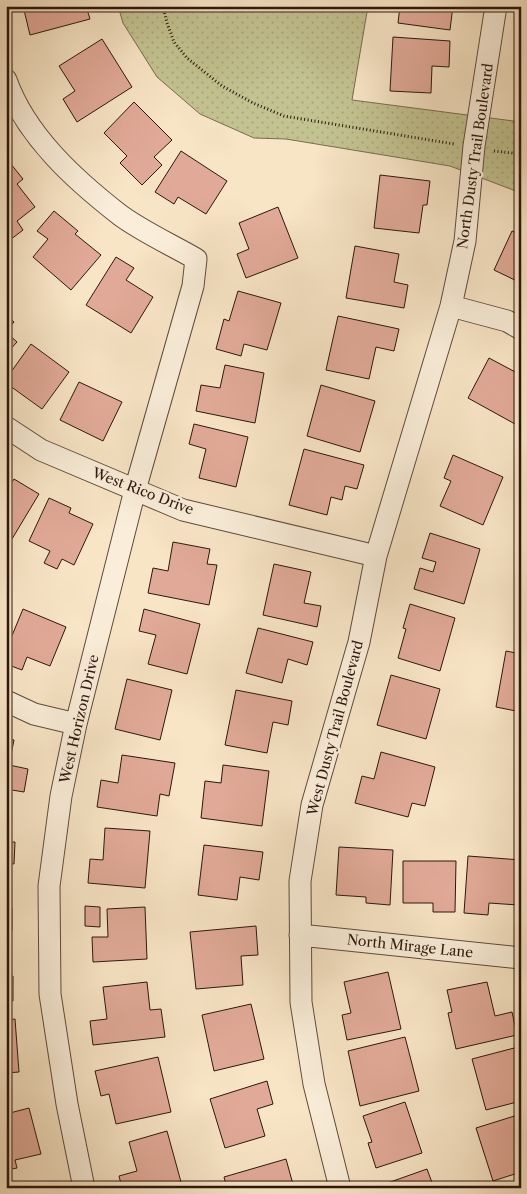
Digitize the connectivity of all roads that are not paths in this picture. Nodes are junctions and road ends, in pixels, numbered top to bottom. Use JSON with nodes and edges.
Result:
{"nodes":[{"id":1,"x":496,"y":6,"type":"edge"},
{"id":2,"x":6,"y":80,"type":"edge"},
{"id":3,"x":451,"y":306,"type":"junction"},
{"id":4,"x":521,"y":329,"type":"edge"},
{"id":5,"x":6,"y":427,"type":"edge"},
{"id":6,"x":135,"y":490,"type":"junction"},
{"id":7,"x":376,"y":556,"type":"junction"},
{"id":8,"x":6,"y":701,"type":"edge"},
{"id":9,"x":76,"y":724,"type":"junction"},
{"id":10,"x":300,"y":934,"type":"junction"},
{"id":11,"x":521,"y":958,"type":"edge"},
{"id":12,"x":84,"y":1188,"type":"edge"},
{"id":13,"x":340,"y":1188,"type":"edge"}],
"edges":[{"from":1,"to":3,"type":"street","name":"North Dusty Trail Boulevard"},
{"from":2,"to":6,"type":"street","name":"West Horizon Drive"},
{"from":3,"to":4,"type":"street"},
{"from":3,"to":7,"type":"street","name":"West Dusty Trail Boulevard"},
{"from":5,"to":6,"type":"street","name":"West Rico Drive"},
{"from":6,"to":7,"type":"street","name":"West Rico Drive"},
{"from":6,"to":9,"type":"street","name":"West Horizon Drive"},
{"from":7,"to":10,"type":"street","name":"West Dusty Trail Boulevard"},
{"from":8,"to":9,"type":"street"},
{"from":9,"to":12,"type":"street","name":"West Horizon Drive"},
{"from":10,"to":11,"type":"street","name":"North Mirage Lane"},
{"from":10,"to":13,"type":"street","name":"West Dusty Trail Boulevard"}]}
